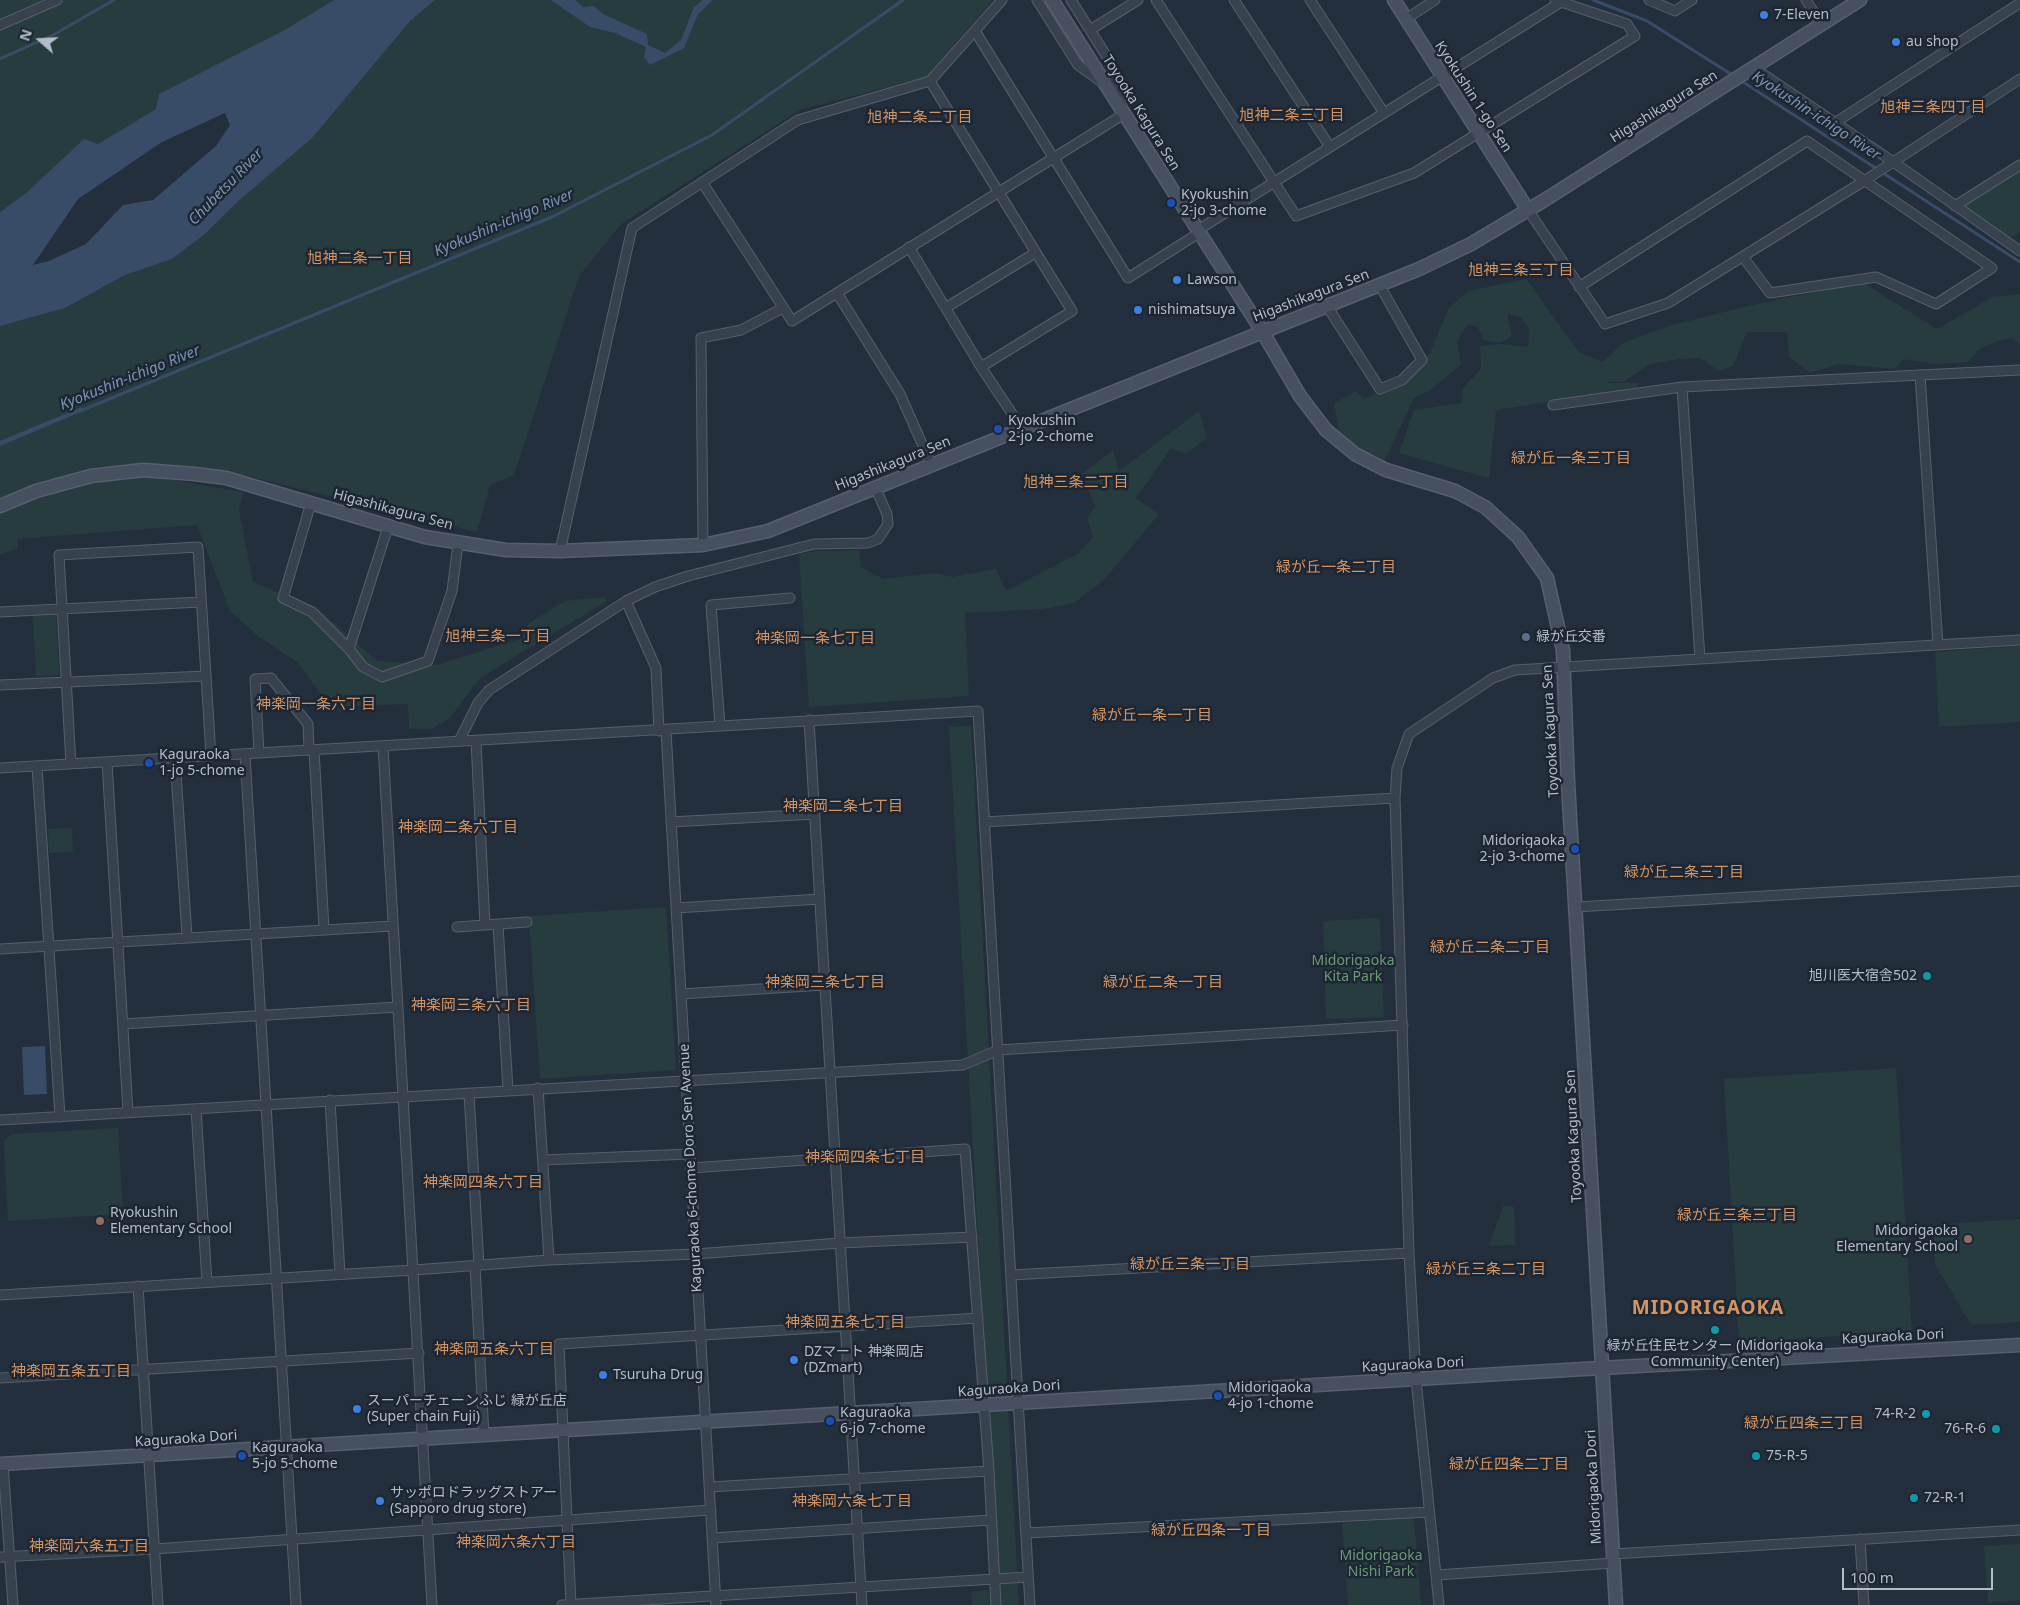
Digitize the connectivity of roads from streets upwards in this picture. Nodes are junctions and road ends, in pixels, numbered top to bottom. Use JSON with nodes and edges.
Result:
{"nodes":[{"id":1,"x":57,"y":0,"type":"edge"},
{"id":2,"x":1002,"y":0,"type":"edge"},
{"id":3,"x":1037,"y":0,"type":"edge"},
{"id":4,"x":1052,"y":0,"type":"edge"},
{"id":5,"x":1071,"y":0,"type":"edge"},
{"id":6,"x":1138,"y":0,"type":"edge"},
{"id":7,"x":1156,"y":0,"type":"edge"},
{"id":8,"x":1234,"y":0,"type":"edge"},
{"id":9,"x":1310,"y":0,"type":"edge"},
{"id":10,"x":1394,"y":0,"type":"edge"},
{"id":11,"x":1435,"y":0,"type":"edge"},
{"id":12,"x":1649,"y":0,"type":"edge"},
{"id":13,"x":1692,"y":0,"type":"edge"},
{"id":14,"x":1806,"y":0,"type":"edge"},
{"id":15,"x":1860,"y":0,"type":"edge"},
{"id":16,"x":1558,"y":1,"type":"edge"},
{"id":17,"x":2020,"y":3,"type":"edge"},
{"id":18,"x":1406,"y":19,"type":"junction"},
{"id":19,"x":0,"y":25,"type":"edge"},
{"id":20,"x":1822,"y":25,"type":"junction"},
{"id":21,"x":1090,"y":30,"type":"junction"},
{"id":22,"x":975,"y":31,"type":"junction"},
{"id":23,"x":1749,"y":70,"type":"junction"},
{"id":24,"x":1443,"y":78,"type":"junction"},
{"id":25,"x":2020,"y":79,"type":"edge"},
{"id":26,"x":930,"y":81,"type":"junction"},
{"id":27,"x":1106,"y":86,"type":"junction"},
{"id":28,"x":1384,"y":113,"type":"junction"},
{"id":29,"x":1124,"y":114,"type":"junction"},
{"id":30,"x":1836,"y":122,"type":"junction"},
{"id":31,"x":1478,"y":134,"type":"junction"},
{"id":32,"x":1330,"y":147,"type":"junction"},
{"id":33,"x":1054,"y":157,"type":"junction"},
{"id":34,"x":1892,"y":161,"type":"junction"},
{"id":35,"x":2020,"y":165,"type":"edge"},
{"id":36,"x":1867,"y":178,"type":"junction"},
{"id":37,"x":702,"y":182,"type":"junction"},
{"id":38,"x":1274,"y":182,"type":"junction"},
{"id":39,"x":999,"y":194,"type":"junction"},
{"id":40,"x":1955,"y":206,"type":"junction"},
{"id":41,"x":1528,"y":210,"type":"junction"},
{"id":42,"x":1198,"y":231,"type":"junction"},
{"id":43,"x":910,"y":247,"type":"junction"},
{"id":44,"x":2020,"y":251,"type":"edge"},
{"id":45,"x":1035,"y":253,"type":"junction"},
{"id":46,"x":1743,"y":257,"type":"junction"},
{"id":47,"x":1380,"y":286,"type":"junction"},
{"id":48,"x":1579,"y":287,"type":"junction"},
{"id":49,"x":837,"y":293,"type":"junction"},
{"id":50,"x":1327,"y":306,"type":"junction"},
{"id":51,"x":946,"y":307,"type":"junction"},
{"id":52,"x":783,"y":308,"type":"junction"},
{"id":53,"x":1262,"y":331,"type":"junction"},
{"id":54,"x":981,"y":367,"type":"junction"},
{"id":55,"x":2020,"y":370,"type":"edge"},
{"id":56,"x":1920,"y":375,"type":"junction"},
{"id":57,"x":1682,"y":387,"type":"junction"},
{"id":58,"x":1553,"y":405,"type":"dead end"},
{"id":59,"x":1022,"y":430,"type":"junction"},
{"id":60,"x":931,"y":464,"type":"junction"},
{"id":61,"x":875,"y":487,"type":"junction"},
{"id":62,"x":311,"y":503,"type":"junction"},
{"id":63,"x":0,"y":506,"type":"edge"},
{"id":64,"x":388,"y":527,"type":"junction"},
{"id":65,"x":458,"y":544,"type":"junction"},
{"id":66,"x":703,"y":545,"type":"junction"},
{"id":67,"x":560,"y":551,"type":"junction"},
{"id":68,"x":790,"y":598,"type":"dead end"},
{"id":69,"x":626,"y":601,"type":"junction"},
{"id":70,"x":201,"y":602,"type":"junction"},
{"id":71,"x":62,"y":609,"type":"junction"},
{"id":72,"x":0,"y":612,"type":"edge"},
{"id":73,"x":2020,"y":640,"type":"edge"},
{"id":74,"x":1938,"y":645,"type":"junction"},
{"id":75,"x":349,"y":649,"type":"junction"},
{"id":76,"x":1700,"y":659,"type":"junction"},
{"id":77,"x":1564,"y":667,"type":"junction"},
{"id":78,"x":206,"y":676,"type":"junction"},
{"id":79,"x":67,"y":681,"type":"junction"},
{"id":80,"x":0,"y":685,"type":"edge"},
{"id":81,"x":809,"y":720,"type":"junction"},
{"id":82,"x":720,"y":726,"type":"junction"},
{"id":83,"x":662,"y":731,"type":"junction"},
{"id":84,"x":459,"y":741,"type":"junction"},
{"id":85,"x":476,"y":741,"type":"junction"},
{"id":86,"x":382,"y":746,"type":"junction"},
{"id":87,"x":312,"y":750,"type":"junction"},
{"id":88,"x":259,"y":753,"type":"junction"},
{"id":89,"x":245,"y":754,"type":"junction"},
{"id":90,"x":210,"y":756,"type":"junction"},
{"id":91,"x":175,"y":758,"type":"junction"},
{"id":92,"x":107,"y":762,"type":"junction"},
{"id":93,"x":72,"y":764,"type":"junction"},
{"id":94,"x":37,"y":766,"type":"junction"},
{"id":95,"x":0,"y":768,"type":"edge"},
{"id":96,"x":1396,"y":798,"type":"junction"},
{"id":97,"x":815,"y":814,"type":"junction"},
{"id":98,"x":671,"y":822,"type":"junction"},
{"id":99,"x":984,"y":822,"type":"junction"},
{"id":100,"x":2020,"y":881,"type":"edge"},
{"id":101,"x":820,"y":899,"type":"junction"},
{"id":102,"x":1576,"y":907,"type":"junction"},
{"id":103,"x":676,"y":908,"type":"junction"},
{"id":104,"x":527,"y":922,"type":"dead end"},
{"id":105,"x":484,"y":925,"type":"junction"},
{"id":106,"x":498,"y":925,"type":"junction"},
{"id":107,"x":393,"y":926,"type":"junction"},
{"id":108,"x":457,"y":927,"type":"dead end"},
{"id":109,"x":324,"y":929,"type":"junction"},
{"id":110,"x":255,"y":934,"type":"junction"},
{"id":111,"x":187,"y":936,"type":"junction"},
{"id":112,"x":118,"y":942,"type":"junction"},
{"id":113,"x":49,"y":946,"type":"junction"},
{"id":114,"x":0,"y":949,"type":"edge"},
{"id":115,"x":824,"y":984,"type":"junction"},
{"id":116,"x":681,"y":994,"type":"junction"},
{"id":117,"x":398,"y":1007,"type":"junction"},
{"id":118,"x":261,"y":1016,"type":"junction"},
{"id":119,"x":123,"y":1024,"type":"junction"},
{"id":120,"x":1403,"y":1026,"type":"junction"},
{"id":121,"x":998,"y":1050,"type":"junction"},
{"id":122,"x":829,"y":1071,"type":"junction"},
{"id":123,"x":686,"y":1080,"type":"junction"},
{"id":124,"x":538,"y":1088,"type":"junction"},
{"id":125,"x":508,"y":1090,"type":"junction"},
{"id":126,"x":469,"y":1094,"type":"junction"},
{"id":127,"x":404,"y":1096,"type":"junction"},
{"id":128,"x":330,"y":1100,"type":"junction"},
{"id":129,"x":266,"y":1104,"type":"junction"},
{"id":130,"x":196,"y":1109,"type":"junction"},
{"id":131,"x":128,"y":1112,"type":"junction"},
{"id":132,"x":60,"y":1117,"type":"junction"},
{"id":133,"x":0,"y":1120,"type":"edge"},
{"id":134,"x":690,"y":1154,"type":"junction"},
{"id":135,"x":834,"y":1156,"type":"junction"},
{"id":136,"x":543,"y":1160,"type":"junction"},
{"id":137,"x":691,"y":1168,"type":"junction"},
{"id":138,"x":972,"y":1237,"type":"junction"},
{"id":139,"x":840,"y":1243,"type":"junction"},
{"id":140,"x":1410,"y":1253,"type":"junction"},
{"id":141,"x":696,"y":1254,"type":"junction"},
{"id":142,"x":550,"y":1260,"type":"junction"},
{"id":143,"x":477,"y":1266,"type":"junction"},
{"id":144,"x":414,"y":1270,"type":"junction"},
{"id":145,"x":340,"y":1274,"type":"junction"},
{"id":146,"x":1011,"y":1275,"type":"junction"},
{"id":147,"x":277,"y":1278,"type":"junction"},
{"id":148,"x":207,"y":1282,"type":"junction"},
{"id":149,"x":138,"y":1286,"type":"junction"},
{"id":150,"x":0,"y":1287,"type":"edge"},
{"id":151,"x":0,"y":1295,"type":"edge"},
{"id":152,"x":978,"y":1318,"type":"junction"},
{"id":153,"x":844,"y":1325,"type":"junction"},
{"id":154,"x":700,"y":1335,"type":"junction"},
{"id":155,"x":2020,"y":1345,"type":"edge"},
{"id":156,"x":419,"y":1353,"type":"junction"},
{"id":157,"x":280,"y":1362,"type":"junction"},
{"id":158,"x":1602,"y":1368,"type":"junction"},
{"id":159,"x":143,"y":1369,"type":"junction"},
{"id":160,"x":0,"y":1378,"type":"edge"},
{"id":161,"x":1416,"y":1379,"type":"junction"},
{"id":162,"x":1020,"y":1404,"type":"junction"},
{"id":163,"x":983,"y":1406,"type":"junction"},
{"id":164,"x":850,"y":1414,"type":"junction"},
{"id":165,"x":706,"y":1422,"type":"junction"},
{"id":166,"x":562,"y":1430,"type":"junction"},
{"id":167,"x":484,"y":1436,"type":"junction"},
{"id":168,"x":423,"y":1439,"type":"junction"},
{"id":169,"x":286,"y":1447,"type":"junction"},
{"id":170,"x":148,"y":1457,"type":"junction"},
{"id":171,"x":1,"y":1464,"type":"edge"},
{"id":172,"x":989,"y":1471,"type":"junction"},
{"id":173,"x":854,"y":1478,"type":"junction"},
{"id":174,"x":709,"y":1487,"type":"junction"},
{"id":175,"x":711,"y":1510,"type":"junction"},
{"id":176,"x":1429,"y":1512,"type":"junction"},
{"id":177,"x":991,"y":1520,"type":"junction"},
{"id":178,"x":566,"y":1521,"type":"junction"},
{"id":179,"x":857,"y":1529,"type":"junction"},
{"id":180,"x":428,"y":1530,"type":"junction"},
{"id":181,"x":2020,"y":1530,"type":"edge"},
{"id":182,"x":1026,"y":1533,"type":"junction"},
{"id":183,"x":712,"y":1538,"type":"junction"},
{"id":184,"x":1860,"y":1539,"type":"junction"},
{"id":185,"x":292,"y":1540,"type":"junction"},
{"id":186,"x":154,"y":1549,"type":"junction"},
{"id":187,"x":10,"y":1556,"type":"junction"},
{"id":188,"x":0,"y":1557,"type":"edge"},
{"id":189,"x":1614,"y":1558,"type":"junction"},
{"id":190,"x":1436,"y":1575,"type":"junction"},
{"id":191,"x":1028,"y":1577,"type":"junction"},
{"id":192,"x":995,"y":1579,"type":"junction"},
{"id":193,"x":861,"y":1587,"type":"junction"},
{"id":194,"x":716,"y":1600,"type":"edge"},
{"id":195,"x":13,"y":1605,"type":"edge"},
{"id":196,"x":158,"y":1605,"type":"edge"},
{"id":197,"x":296,"y":1605,"type":"edge"},
{"id":198,"x":432,"y":1605,"type":"edge"},
{"id":199,"x":562,"y":1605,"type":"edge"},
{"id":200,"x":571,"y":1605,"type":"edge"},
{"id":201,"x":862,"y":1605,"type":"edge"},
{"id":202,"x":996,"y":1605,"type":"edge"},
{"id":203,"x":1030,"y":1605,"type":"edge"},
{"id":204,"x":1439,"y":1605,"type":"edge"},
{"id":205,"x":1616,"y":1605,"type":"edge"},
{"id":206,"x":1864,"y":1605,"type":"edge"}],
"edges":[{"from":1,"to":19,"type":"street"},
{"from":2,"to":22,"type":"street"},
{"from":3,"to":27,"type":"street"},
{"from":4,"to":27,"type":"street","name":"Toyooka Kagura Sen"},
{"from":5,"to":21,"type":"street"},
{"from":6,"to":21,"type":"street"},
{"from":7,"to":38,"type":"street"},
{"from":8,"to":32,"type":"street"},
{"from":9,"to":28,"type":"street"},
{"from":10,"to":18,"type":"street","name":"Kyokushin 1-go Sen"},
{"from":11,"to":18,"type":"street"},
{"from":12,"to":13,"type":"street"},
{"from":14,"to":20,"type":"street"},
{"from":15,"to":20,"type":"street"},
{"from":16,"to":24,"type":"street"},
{"from":16,"to":31,"type":"street"},
{"from":17,"to":30,"type":"street"},
{"from":18,"to":24,"type":"street","name":"Kyokushin 1-go Sen"},
{"from":20,"to":23,"type":"street"},
{"from":21,"to":29,"type":"street"},
{"from":22,"to":26,"type":"street"},
{"from":22,"to":33,"type":"street"},
{"from":23,"to":30,"type":"street"},
{"from":23,"to":41,"type":"street","name":"Higashikagura Sen"},
{"from":24,"to":28,"type":"street"},
{"from":24,"to":31,"type":"street","name":"Kyokushin 1-go Sen"},
{"from":25,"to":34,"type":"street"},
{"from":26,"to":37,"type":"street"},
{"from":26,"to":39,"type":"street"},
{"from":27,"to":29,"type":"street","name":"Toyooka Kagura Sen"},
{"from":28,"to":32,"type":"street"},
{"from":29,"to":33,"type":"street"},
{"from":29,"to":42,"type":"street","name":"Toyooka Kagura Sen"},
{"from":30,"to":34,"type":"street"},
{"from":31,"to":38,"type":"street"},
{"from":31,"to":41,"type":"street","name":"Kyokushin 1-go Sen"},
{"from":32,"to":38,"type":"street"},
{"from":33,"to":39,"type":"street"},
{"from":33,"to":42,"type":"street"},
{"from":34,"to":36,"type":"street"},
{"from":34,"to":40,"type":"street"},
{"from":35,"to":40,"type":"street"},
{"from":36,"to":46,"type":"street"},
{"from":36,"to":46,"type":"street"},
{"from":36,"to":48,"type":"street"},
{"from":37,"to":52,"type":"street"},
{"from":37,"to":67,"type":"street"},
{"from":38,"to":42,"type":"street"},
{"from":39,"to":43,"type":"street"},
{"from":39,"to":45,"type":"street"},
{"from":40,"to":44,"type":"street"},
{"from":41,"to":47,"type":"street","name":"Higashikagura Sen"},
{"from":41,"to":48,"type":"street"},
{"from":42,"to":53,"type":"street","name":"Toyooka Kagura Sen"},
{"from":43,"to":49,"type":"street"},
{"from":43,"to":51,"type":"street"},
{"from":45,"to":51,"type":"street"},
{"from":45,"to":54,"type":"street"},
{"from":46,"to":48,"type":"street"},
{"from":47,"to":50,"type":"street","name":"Higashikagura Sen"},
{"from":47,"to":50,"type":"street"},
{"from":49,"to":52,"type":"street"},
{"from":49,"to":60,"type":"street"},
{"from":50,"to":53,"type":"street","name":"Higashikagura Sen"},
{"from":51,"to":54,"type":"street"},
{"from":52,"to":66,"type":"street"},
{"from":53,"to":59,"type":"street","name":"Higashikagura Sen"},
{"from":53,"to":77,"type":"street","name":"Toyooka Kagura Sen"},
{"from":54,"to":59,"type":"street"},
{"from":55,"to":56,"type":"street"},
{"from":56,"to":57,"type":"street"},
{"from":56,"to":74,"type":"street"},
{"from":57,"to":58,"type":"street"},
{"from":57,"to":76,"type":"street"},
{"from":59,"to":60,"type":"street","name":"Higashikagura Sen"},
{"from":60,"to":61,"type":"street","name":"Higashikagura Sen"},
{"from":61,"to":66,"type":"street","name":"Higashikagura Sen"},
{"from":61,"to":69,"type":"street"},
{"from":62,"to":63,"type":"street","name":"Higashikagura Sen"},
{"from":62,"to":64,"type":"street","name":"Higashikagura Sen"},
{"from":62,"to":75,"type":"street"},
{"from":64,"to":65,"type":"street","name":"Higashikagura Sen"},
{"from":64,"to":75,"type":"street"},
{"from":65,"to":67,"type":"street","name":"Higashikagura Sen"},
{"from":65,"to":75,"type":"street"},
{"from":66,"to":67,"type":"street","name":"Higashikagura Sen"},
{"from":68,"to":82,"type":"street"},
{"from":69,"to":83,"type":"street","name":"Kaguraoka 6-chome Doro Sen Avenue"},
{"from":69,"to":84,"type":"street"},
{"from":70,"to":71,"type":"street"},
{"from":70,"to":71,"type":"street"},
{"from":70,"to":78,"type":"street"},
{"from":71,"to":72,"type":"street"},
{"from":71,"to":79,"type":"street"},
{"from":73,"to":74,"type":"street"},
{"from":74,"to":76,"type":"street"},
{"from":76,"to":77,"type":"street"},
{"from":77,"to":96,"type":"street"},
{"from":77,"to":102,"type":"street","name":"Toyooka Kagura Sen"},
{"from":78,"to":79,"type":"street"},
{"from":78,"to":90,"type":"street"},
{"from":79,"to":80,"type":"street"},
{"from":79,"to":93,"type":"street"},
{"from":81,"to":82,"type":"street"},
{"from":81,"to":97,"type":"street"},
{"from":81,"to":99,"type":"street"},
{"from":82,"to":83,"type":"street"},
{"from":83,"to":85,"type":"street"},
{"from":83,"to":98,"type":"street","name":"Kaguraoka 6-chome Doro Sen Avenue"},
{"from":84,"to":85,"type":"street"},
{"from":84,"to":86,"type":"street"},
{"from":85,"to":105,"type":"street"},
{"from":86,"to":87,"type":"street"},
{"from":86,"to":107,"type":"street"},
{"from":87,"to":88,"type":"street"},
{"from":87,"to":88,"type":"street"},
{"from":87,"to":109,"type":"street"},
{"from":88,"to":89,"type":"street"},
{"from":89,"to":90,"type":"street"},
{"from":89,"to":110,"type":"street"},
{"from":90,"to":91,"type":"street"},
{"from":91,"to":92,"type":"street"},
{"from":91,"to":111,"type":"street"},
{"from":92,"to":93,"type":"street"},
{"from":92,"to":112,"type":"street"},
{"from":93,"to":94,"type":"street"},
{"from":94,"to":95,"type":"street"},
{"from":94,"to":113,"type":"street"},
{"from":96,"to":99,"type":"street"},
{"from":96,"to":120,"type":"street"},
{"from":97,"to":98,"type":"street"},
{"from":97,"to":101,"type":"street"},
{"from":98,"to":103,"type":"street","name":"Kaguraoka 6-chome Doro Sen Avenue"},
{"from":99,"to":121,"type":"street"},
{"from":100,"to":102,"type":"street"},
{"from":101,"to":103,"type":"street"},
{"from":101,"to":115,"type":"street"},
{"from":102,"to":158,"type":"street","name":"Toyooka Kagura Sen"},
{"from":103,"to":116,"type":"street","name":"Kaguraoka 6-chome Doro Sen Avenue"},
{"from":104,"to":106,"type":"street"},
{"from":105,"to":106,"type":"street"},
{"from":105,"to":108,"type":"street"},
{"from":106,"to":125,"type":"street"},
{"from":107,"to":109,"type":"street"},
{"from":107,"to":117,"type":"street"},
{"from":109,"to":110,"type":"street"},
{"from":110,"to":111,"type":"street"},
{"from":110,"to":118,"type":"street"},
{"from":111,"to":112,"type":"street"},
{"from":112,"to":113,"type":"street"},
{"from":112,"to":119,"type":"street"},
{"from":113,"to":114,"type":"street"},
{"from":113,"to":132,"type":"street"},
{"from":115,"to":116,"type":"street"},
{"from":115,"to":122,"type":"street"},
{"from":116,"to":123,"type":"street","name":"Kaguraoka 6-chome Doro Sen Avenue"},
{"from":117,"to":118,"type":"street"},
{"from":117,"to":127,"type":"street"},
{"from":118,"to":119,"type":"street"},
{"from":118,"to":129,"type":"street"},
{"from":119,"to":131,"type":"street"},
{"from":120,"to":121,"type":"street"},
{"from":120,"to":140,"type":"street"},
{"from":121,"to":122,"type":"street"},
{"from":121,"to":146,"type":"street"},
{"from":122,"to":123,"type":"street"},
{"from":122,"to":135,"type":"street"},
{"from":123,"to":124,"type":"street"},
{"from":123,"to":134,"type":"street","name":"Kaguraoka 6-chome Doro Sen Avenue"},
{"from":124,"to":125,"type":"street"},
{"from":124,"to":136,"type":"street"},
{"from":125,"to":126,"type":"street"},
{"from":126,"to":127,"type":"street"},
{"from":126,"to":143,"type":"street"},
{"from":127,"to":128,"type":"street"},
{"from":127,"to":144,"type":"street"},
{"from":128,"to":129,"type":"street"},
{"from":128,"to":145,"type":"street"},
{"from":129,"to":130,"type":"street"},
{"from":129,"to":147,"type":"street"},
{"from":130,"to":131,"type":"street"},
{"from":130,"to":148,"type":"street"},
{"from":131,"to":132,"type":"street"},
{"from":132,"to":133,"type":"street"},
{"from":134,"to":136,"type":"street"},
{"from":134,"to":137,"type":"street","name":"Kaguraoka 6-chome Doro Sen Avenue"},
{"from":135,"to":137,"type":"street"},
{"from":135,"to":138,"type":"street"},
{"from":135,"to":139,"type":"street"},
{"from":136,"to":142,"type":"street"},
{"from":137,"to":141,"type":"street","name":"Kaguraoka 6-chome Doro Sen Avenue"},
{"from":138,"to":139,"type":"street"},
{"from":138,"to":152,"type":"street"},
{"from":139,"to":141,"type":"street"},
{"from":139,"to":153,"type":"street"},
{"from":140,"to":146,"type":"street"},
{"from":140,"to":161,"type":"street"},
{"from":141,"to":142,"type":"street"},
{"from":141,"to":154,"type":"street","name":"Kaguraoka 6-chome Doro Sen Avenue"},
{"from":142,"to":143,"type":"street"},
{"from":143,"to":144,"type":"street"},
{"from":143,"to":167,"type":"street"},
{"from":144,"to":145,"type":"street"},
{"from":144,"to":156,"type":"street"},
{"from":145,"to":147,"type":"street"},
{"from":146,"to":162,"type":"street"},
{"from":147,"to":148,"type":"street"},
{"from":147,"to":157,"type":"street"},
{"from":148,"to":149,"type":"street"},
{"from":149,"to":151,"type":"street"},
{"from":149,"to":159,"type":"street"},
{"from":150,"to":151,"type":"street"},
{"from":152,"to":153,"type":"street"},
{"from":152,"to":163,"type":"street"},
{"from":153,"to":154,"type":"street"},
{"from":153,"to":164,"type":"street"},
{"from":154,"to":165,"type":"street","name":"Kaguraoka 6-chome Doro Sen Avenue"},
{"from":154,"to":166,"type":"street"},
{"from":155,"to":158,"type":"street","name":"Kaguraoka Dori"},
{"from":156,"to":157,"type":"street"},
{"from":156,"to":168,"type":"street"},
{"from":157,"to":159,"type":"street"},
{"from":157,"to":169,"type":"street"},
{"from":158,"to":161,"type":"street","name":"Kaguraoka Dori"},
{"from":158,"to":189,"type":"street","name":"Midorigaoka Dori"},
{"from":159,"to":160,"type":"street"},
{"from":159,"to":170,"type":"street"},
{"from":161,"to":162,"type":"street","name":"Kaguraoka Dori"},
{"from":161,"to":176,"type":"street"},
{"from":162,"to":163,"type":"street","name":"Kaguraoka Dori"},
{"from":162,"to":182,"type":"street"},
{"from":163,"to":164,"type":"street","name":"Kaguraoka Dori"},
{"from":163,"to":172,"type":"street"},
{"from":164,"to":165,"type":"street","name":"Kaguraoka Dori"},
{"from":164,"to":173,"type":"street"},
{"from":165,"to":166,"type":"street","name":"Kaguraoka Dori"},
{"from":165,"to":174,"type":"street","name":"Kaguraoka 6-chome Doro Sen Avenue"},
{"from":166,"to":167,"type":"street","name":"Kaguraoka Dori"},
{"from":166,"to":178,"type":"street"},
{"from":167,"to":168,"type":"street","name":"Kaguraoka Dori"},
{"from":168,"to":169,"type":"street","name":"Kaguraoka Dori"},
{"from":168,"to":180,"type":"street"},
{"from":169,"to":170,"type":"street","name":"Kaguraoka Dori"},
{"from":169,"to":185,"type":"street"},
{"from":170,"to":171,"type":"street","name":"Kaguraoka Dori"},
{"from":170,"to":186,"type":"street"},
{"from":171,"to":187,"type":"street"},
{"from":172,"to":173,"type":"street"},
{"from":172,"to":177,"type":"street"},
{"from":173,"to":174,"type":"street"},
{"from":173,"to":179,"type":"street"},
{"from":174,"to":175,"type":"street","name":"Kaguraoka 6-chome Doro Sen Avenue"},
{"from":175,"to":178,"type":"street"},
{"from":175,"to":183,"type":"street","name":"Kaguraoka 6-chome Doro Sen Avenue"},
{"from":176,"to":182,"type":"street"},
{"from":176,"to":190,"type":"street"},
{"from":177,"to":179,"type":"street"},
{"from":177,"to":192,"type":"street"},
{"from":178,"to":180,"type":"street"},
{"from":178,"to":200,"type":"street"},
{"from":179,"to":183,"type":"street"},
{"from":179,"to":193,"type":"street"},
{"from":180,"to":185,"type":"street"},
{"from":180,"to":198,"type":"street"},
{"from":181,"to":184,"type":"street"},
{"from":182,"to":191,"type":"street"},
{"from":183,"to":194,"type":"street","name":"Kaguraoka 6-chome Doro Sen Avenue"},
{"from":184,"to":189,"type":"street"},
{"from":184,"to":206,"type":"street"},
{"from":185,"to":186,"type":"street"},
{"from":185,"to":197,"type":"street"},
{"from":186,"to":187,"type":"street"},
{"from":186,"to":196,"type":"street"},
{"from":187,"to":188,"type":"street"},
{"from":187,"to":195,"type":"street"},
{"from":189,"to":190,"type":"street"},
{"from":189,"to":205,"type":"street","name":"Midorigaoka Dori"},
{"from":190,"to":204,"type":"street"},
{"from":191,"to":192,"type":"street"},
{"from":191,"to":203,"type":"street"},
{"from":192,"to":193,"type":"street"},
{"from":192,"to":202,"type":"street"},
{"from":193,"to":194,"type":"street"},
{"from":193,"to":201,"type":"street"},
{"from":194,"to":200,"type":"street"},
{"from":199,"to":200,"type":"street"}]}
